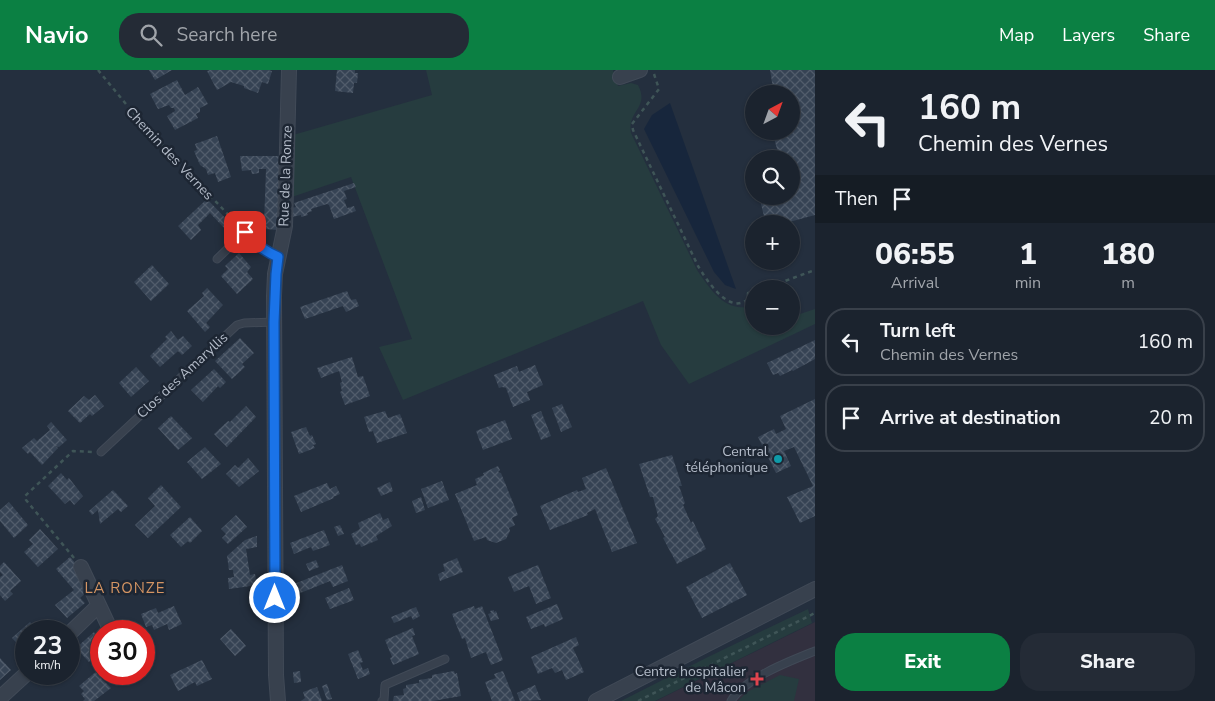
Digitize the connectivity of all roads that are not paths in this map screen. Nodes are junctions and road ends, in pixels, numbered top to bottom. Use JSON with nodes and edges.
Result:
{"nodes":[{"id":1,"x":289,"y":70,"type":"edge"},
{"id":2,"x":640,"y":70,"type":"edge"},
{"id":3,"x":620,"y":77,"type":"dead end"},
{"id":4,"x":278,"y":257,"type":"junction"},
{"id":5,"x":217,"y":259,"type":"dead end"},
{"id":6,"x":274,"y":322,"type":"junction"},
{"id":7,"x":101,"y":452,"type":"road end"},
{"id":8,"x":81,"y":567,"type":"road end"},
{"id":9,"x":815,"y":589,"type":"edge"},
{"id":10,"x":99,"y":605,"type":"junction"},
{"id":11,"x":106,"y":620,"type":"edge"},
{"id":12,"x":80,"y":623,"type":"edge"},
{"id":13,"x":815,"y":651,"type":"edge"},
{"id":14,"x":445,"y":659,"type":"dead end"},
{"id":15,"x":15,"y":684,"type":"edge"},
{"id":16,"x":0,"y":698,"type":"edge"},
{"id":17,"x":278,"y":701,"type":"edge"},
{"id":18,"x":382,"y":701,"type":"edge"},
{"id":19,"x":596,"y":701,"type":"edge"},
{"id":20,"x":731,"y":701,"type":"edge"}],
"edges":[{"from":1,"to":4,"type":"street","name":"Rue de la Ronze"},
{"from":2,"to":3,"type":"street"},
{"from":4,"to":5,"type":"lane"},
{"from":4,"to":6,"type":"street","name":"Rue de la Ronze"},
{"from":6,"to":7,"type":"lane","name":"Clos des Amaryllis"},
{"from":6,"to":17,"type":"street","name":"Rue de la Ronze"},
{"from":8,"to":10,"type":"street"},
{"from":9,"to":19,"type":"street"},
{"from":10,"to":11,"type":"street"},
{"from":10,"to":12,"type":"street"},
{"from":13,"to":20,"type":"lane"},
{"from":14,"to":18,"type":"lane"},
{"from":15,"to":16,"type":"street"}]}
